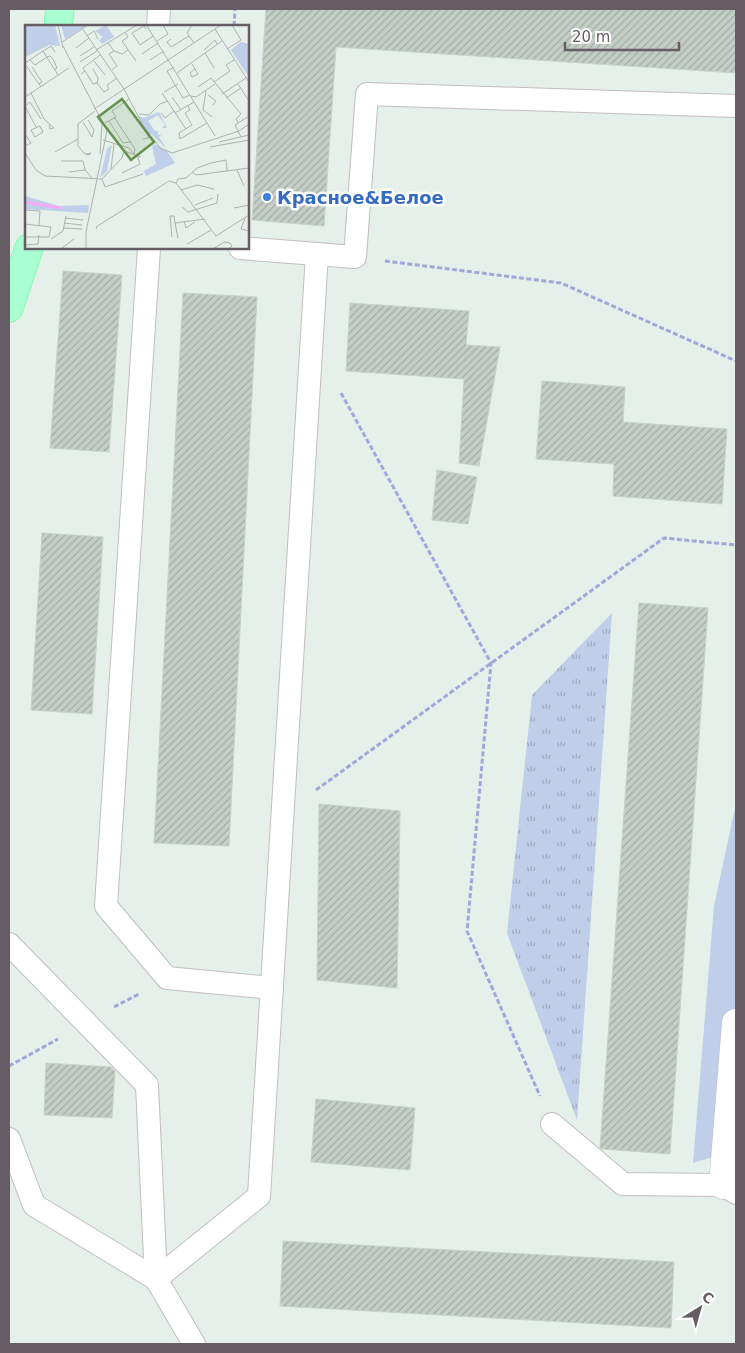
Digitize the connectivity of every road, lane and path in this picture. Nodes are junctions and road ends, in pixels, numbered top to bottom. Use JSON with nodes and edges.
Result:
{"nodes":[{"id":1,"x":60,"y":9,"type":"edge"},
{"id":2,"x":159,"y":9,"type":"edge"},
{"id":3,"x":235,"y":9,"type":"edge"},
{"id":4,"x":58,"y":25,"type":"edge"},
{"id":5,"x":158,"y":25,"type":"edge"},
{"id":6,"x":234,"y":25,"type":"edge"},
{"id":7,"x":736,"y":106,"type":"edge"},
{"id":8,"x":28,"y":249,"type":"edge"},
{"id":9,"x":148,"y":249,"type":"edge"},
{"id":10,"x":249,"y":249,"type":"edge"},
{"id":11,"x":317,"y":254,"type":"junction"},
{"id":12,"x":354,"y":257,"type":"junction"},
{"id":13,"x":9,"y":308,"type":"edge"},
{"id":14,"x":736,"y":361,"type":"edge"},
{"id":15,"x":340,"y":391,"type":"dead end"},
{"id":16,"x":736,"y":545,"type":"edge"},
{"id":17,"x":491,"y":664,"type":"junction"},
{"id":18,"x":283,"y":813,"type":"junction"},
{"id":19,"x":9,"y":944,"type":"edge"},
{"id":20,"x":272,"y":988,"type":"junction"},
{"id":21,"x":736,"y":1023,"type":"edge"},
{"id":22,"x":552,"y":1124,"type":"joint"},
{"id":23,"x":9,"y":1139,"type":"edge"},
{"id":24,"x":730,"y":1189,"type":"edge"},
{"id":25,"x":156,"y":1279,"type":"junction"},
{"id":26,"x":194,"y":1344,"type":"edge"}],
"edges":[{"from":1,"to":4,"type":"main road"},
{"from":2,"to":5,"type":"lane"},
{"from":3,"to":6,"type":"path"},
{"from":7,"to":12,"type":"lane"},
{"from":8,"to":13,"type":"main road"},
{"from":9,"to":20,"type":"lane"},
{"from":10,"to":11,"type":"lane"},
{"from":11,"to":12,"type":"lane"},
{"from":11,"to":18,"type":"lane"},
{"from":12,"to":14,"type":"path"},
{"from":15,"to":17,"type":"path"},
{"from":16,"to":17,"type":"path"},
{"from":17,"to":18,"type":"path"},
{"from":17,"to":22,"type":"path"},
{"from":18,"to":20,"type":"lane"},
{"from":19,"to":25,"type":"lane"},
{"from":20,"to":25,"type":"lane"},
{"from":21,"to":24,"type":"street"},
{"from":22,"to":24,"type":"lane"},
{"from":23,"to":25,"type":"lane"},
{"from":25,"to":26,"type":"lane"}]}
